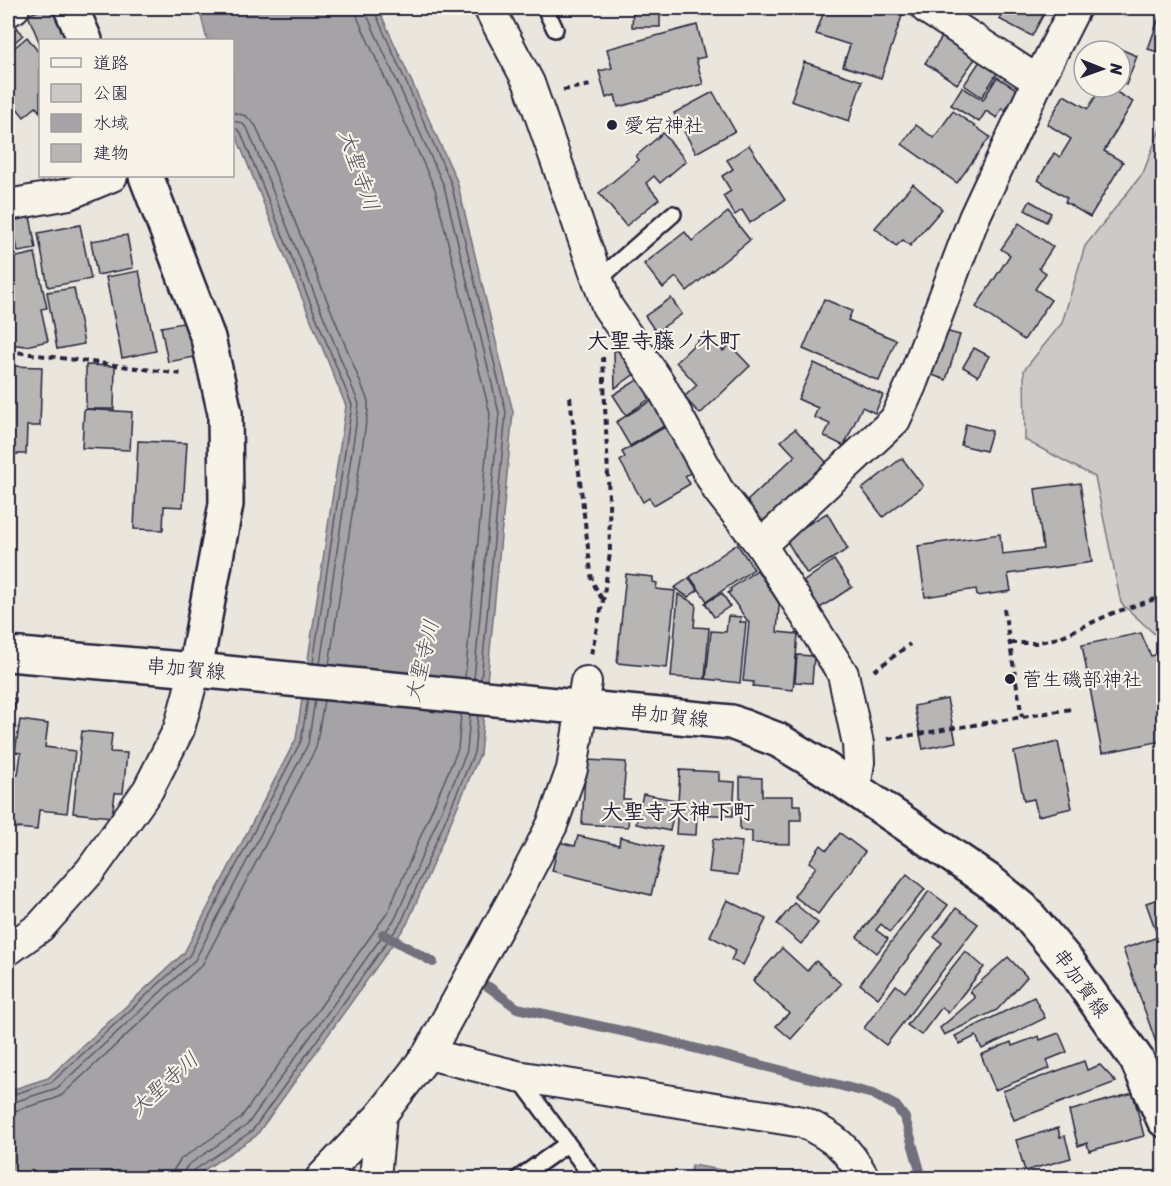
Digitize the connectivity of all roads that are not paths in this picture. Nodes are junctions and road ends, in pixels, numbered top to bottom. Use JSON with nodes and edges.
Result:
{"nodes":[{"id":1,"x":14,"y":8,"type":"edge"},
{"id":2,"x":70,"y":8,"type":"edge"},
{"id":3,"x":489,"y":8,"type":"edge"},
{"id":4,"x":545,"y":8,"type":"edge"},
{"id":5,"x":926,"y":8,"type":"edge"},
{"id":6,"x":1076,"y":8,"type":"edge"},
{"id":7,"x":8,"y":11,"type":"edge"},
{"id":8,"x":555,"y":29,"type":"dead end"},
{"id":9,"x":86,"y":39,"type":"edge"},
{"id":10,"x":1038,"y":81,"type":"junction"},
{"id":11,"x":110,"y":177,"type":"edge"},
{"id":12,"x":146,"y":177,"type":"edge"},
{"id":13,"x":8,"y":205,"type":"edge"},
{"id":14,"x":673,"y":213,"type":"dead end"},
{"id":15,"x":602,"y":293,"type":"junction"},
{"id":16,"x":761,"y":545,"type":"junction"},
{"id":17,"x":8,"y":654,"type":"edge"},
{"id":18,"x":206,"y":671,"type":"junction"},
{"id":19,"x":576,"y":698,"type":"junction"},
{"id":20,"x":855,"y":789,"type":"junction"},
{"id":21,"x":8,"y":950,"type":"edge"},
{"id":22,"x":428,"y":1054,"type":"junction"},
{"id":23,"x":517,"y":1076,"type":"junction"},
{"id":24,"x":381,"y":1115,"type":"junction"},
{"id":25,"x":1164,"y":1120,"type":"edge"},
{"id":26,"x":567,"y":1144,"type":"junction"},
{"id":27,"x":321,"y":1179,"type":"edge"},
{"id":28,"x":375,"y":1179,"type":"edge"},
{"id":29,"x":519,"y":1179,"type":"edge"},
{"id":30,"x":593,"y":1179,"type":"edge"},
{"id":31,"x":864,"y":1179,"type":"edge"}],
"edges":[{"from":1,"to":7,"type":"street"},
{"from":2,"to":9,"type":"main road"},
{"from":3,"to":15,"type":"street"},
{"from":4,"to":8,"type":"lane"},
{"from":5,"to":10,"type":"street"},
{"from":6,"to":10,"type":"street"},
{"from":10,"to":16,"type":"street"},
{"from":11,"to":13,"type":"street"},
{"from":12,"to":18,"type":"main road"},
{"from":14,"to":15,"type":"lane"},
{"from":15,"to":16,"type":"street"},
{"from":16,"to":20,"type":"street"},
{"from":17,"to":18,"type":"main road","name":"串加賀線"},
{"from":18,"to":19,"type":"main road","name":"串加賀線"},
{"from":18,"to":21,"type":"street"},
{"from":19,"to":20,"type":"main road","name":"串加賀線"},
{"from":19,"to":22,"type":"street"},
{"from":20,"to":25,"type":"main road","name":"串加賀線"},
{"from":22,"to":23,"type":"street"},
{"from":22,"to":24,"type":"street"},
{"from":23,"to":26,"type":"lane"},
{"from":23,"to":31,"type":"street"},
{"from":24,"to":27,"type":"street"},
{"from":24,"to":28,"type":"street"},
{"from":26,"to":29,"type":"lane"},
{"from":26,"to":30,"type":"lane"}]}
